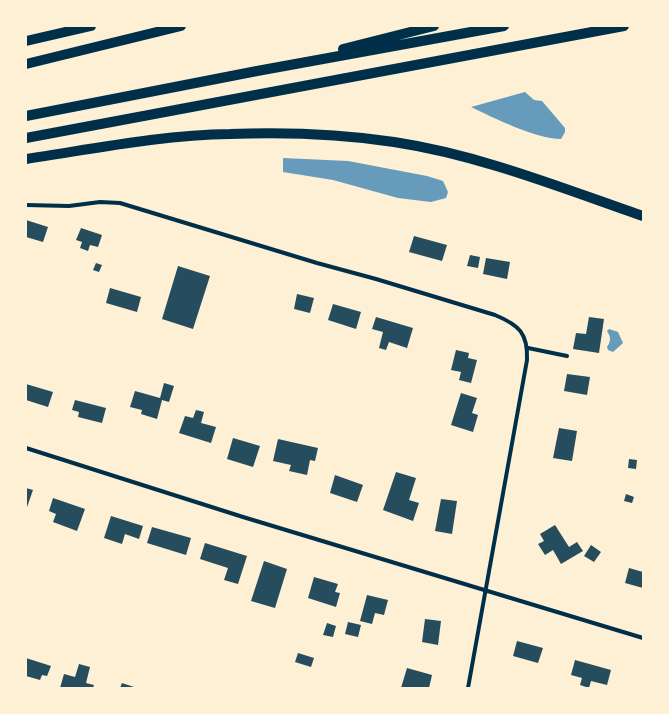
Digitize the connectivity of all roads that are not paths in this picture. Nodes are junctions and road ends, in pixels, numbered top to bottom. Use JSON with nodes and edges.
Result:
{"nodes":[{"id":1,"x":70,"y":26,"type":"edge"},
{"id":2,"x":91,"y":26,"type":"edge"},
{"id":3,"x":181,"y":26,"type":"edge"},
{"id":4,"x":434,"y":26,"type":"edge"},
{"id":5,"x":504,"y":26,"type":"edge"},
{"id":6,"x":624,"y":26,"type":"edge"},
{"id":7,"x":52,"y":36,"type":"junction"},
{"id":8,"x":26,"y":42,"type":"edge"},
{"id":9,"x":26,"y":64,"type":"edge"},
{"id":10,"x":257,"y":71,"type":"junction"},
{"id":11,"x":26,"y":116,"type":"edge"},
{"id":12,"x":26,"y":138,"type":"edge"},
{"id":13,"x":26,"y":159,"type":"edge"},
{"id":14,"x":26,"y":206,"type":"edge"},
{"id":15,"x":643,"y":216,"type":"edge"},
{"id":16,"x":528,"y":348,"type":"junction"},
{"id":17,"x":567,"y":356,"type":"dead end"},
{"id":18,"x":26,"y":448,"type":"edge"},
{"id":19,"x":485,"y":590,"type":"junction"},
{"id":20,"x":643,"y":638,"type":"edge"},
{"id":21,"x":468,"y":688,"type":"edge"}],
"edges":[{"from":1,"to":7,"type":"highway"},
{"from":2,"to":7,"type":"highway"},
{"from":3,"to":9,"type":"highway"},
{"from":4,"to":10,"type":"highway"},
{"from":5,"to":10,"type":"highway"},
{"from":6,"to":12,"type":"highway"},
{"from":7,"to":8,"type":"highway"},
{"from":10,"to":11,"type":"highway"},
{"from":13,"to":15,"type":"highway"},
{"from":14,"to":16,"type":"street"},
{"from":16,"to":17,"type":"street"},
{"from":16,"to":19,"type":"street"},
{"from":18,"to":19,"type":"street"},
{"from":19,"to":20,"type":"street"},
{"from":19,"to":21,"type":"street"}]}
